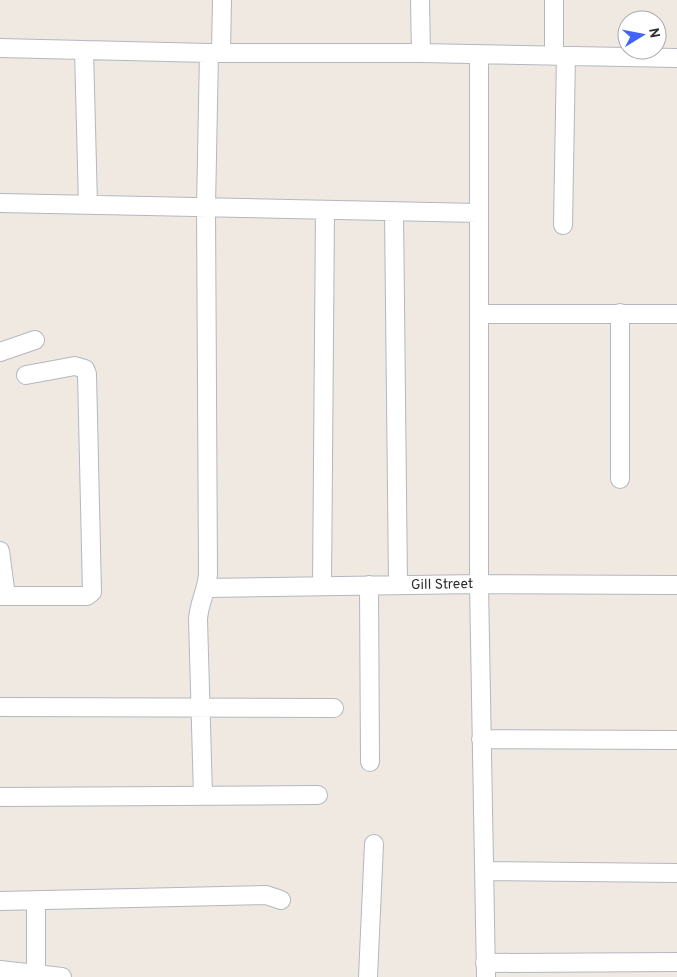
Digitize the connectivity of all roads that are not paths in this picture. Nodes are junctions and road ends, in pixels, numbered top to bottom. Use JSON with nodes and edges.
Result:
{"nodes":[{"id":1,"x":222,"y":0,"type":"edge"},
{"id":2,"x":420,"y":0,"type":"edge"},
{"id":3,"x":554,"y":0,"type":"edge"},
{"id":4,"x":0,"y":48,"type":"edge"},
{"id":5,"x":84,"y":50,"type":"junction"},
{"id":6,"x":215,"y":53,"type":"junction"},
{"id":7,"x":421,"y":53,"type":"junction"},
{"id":8,"x":478,"y":54,"type":"junction"},
{"id":9,"x":560,"y":56,"type":"junction"},
{"id":10,"x":677,"y":58,"type":"edge"},
{"id":11,"x":0,"y":203,"type":"edge"},
{"id":12,"x":88,"y":205,"type":"junction"},
{"id":13,"x":206,"y":207,"type":"junction"},
{"id":14,"x":325,"y":210,"type":"junction"},
{"id":15,"x":394,"y":211,"type":"junction"},
{"id":16,"x":479,"y":213,"type":"junction"},
{"id":17,"x":563,"y":225,"type":"dead end"},
{"id":18,"x":620,"y":313,"type":"junction"},
{"id":19,"x":479,"y":314,"type":"junction"},
{"id":20,"x":677,"y":314,"type":"edge"},
{"id":21,"x":35,"y":340,"type":"dead end"},
{"id":22,"x":0,"y":352,"type":"edge"},
{"id":23,"x":26,"y":375,"type":"dead end"},
{"id":24,"x":620,"y":480,"type":"dead end"},
{"id":25,"x":0,"y":551,"type":"edge"},
{"id":26,"x":479,"y":584,"type":"junction"},
{"id":27,"x":369,"y":585,"type":"junction"},
{"id":28,"x":398,"y":585,"type":"junction"},
{"id":29,"x":677,"y":585,"type":"edge"},
{"id":30,"x":322,"y":586,"type":"junction"},
{"id":31,"x":206,"y":588,"type":"junction"},
{"id":32,"x":3,"y":596,"type":"edge"},
{"id":33,"x":0,"y":707,"type":"edge"},
{"id":34,"x":200,"y":708,"type":"junction"},
{"id":35,"x":334,"y":708,"type":"dead end"},
{"id":36,"x":481,"y":739,"type":"junction"},
{"id":37,"x":677,"y":740,"type":"edge"},
{"id":38,"x":370,"y":762,"type":"dead end"},
{"id":39,"x":318,"y":794,"type":"dead end"},
{"id":40,"x":203,"y":796,"type":"junction"},
{"id":41,"x":0,"y":797,"type":"edge"},
{"id":42,"x":374,"y":844,"type":"dead end"},
{"id":43,"x":484,"y":871,"type":"junction"},
{"id":44,"x":677,"y":873,"type":"edge"},
{"id":45,"x":36,"y":900,"type":"junction"},
{"id":46,"x":281,"y":900,"type":"dead end"},
{"id":47,"x":0,"y":901,"type":"edge"},
{"id":48,"x":677,"y":962,"type":"edge"},
{"id":49,"x":0,"y":970,"type":"edge"},
{"id":50,"x":485,"y":970,"type":"edge"},
{"id":51,"x":36,"y":974,"type":"junction"},
{"id":52,"x":62,"y":977,"type":"edge"},
{"id":53,"x":368,"y":977,"type":"edge"}],
"edges":[{"from":1,"to":6,"type":"street"},
{"from":2,"to":7,"type":"street"},
{"from":3,"to":9,"type":"street"},
{"from":4,"to":5,"type":"street"},
{"from":5,"to":6,"type":"street"},
{"from":5,"to":12,"type":"street"},
{"from":6,"to":7,"type":"street"},
{"from":6,"to":13,"type":"street"},
{"from":7,"to":8,"type":"street"},
{"from":8,"to":9,"type":"street"},
{"from":8,"to":16,"type":"street"},
{"from":9,"to":10,"type":"street"},
{"from":9,"to":17,"type":"street"},
{"from":11,"to":12,"type":"street"},
{"from":12,"to":13,"type":"street"},
{"from":13,"to":14,"type":"street"},
{"from":13,"to":31,"type":"street"},
{"from":14,"to":15,"type":"street"},
{"from":14,"to":30,"type":"street"},
{"from":15,"to":16,"type":"street"},
{"from":15,"to":28,"type":"street"},
{"from":16,"to":19,"type":"street"},
{"from":18,"to":19,"type":"street"},
{"from":18,"to":20,"type":"street"},
{"from":18,"to":24,"type":"street"},
{"from":19,"to":26,"type":"street"},
{"from":21,"to":22,"type":"street"},
{"from":23,"to":32,"type":"street"},
{"from":25,"to":32,"type":"street"},
{"from":26,"to":28,"type":"street","name":"Gill Street"},
{"from":26,"to":29,"type":"street","name":"Gill Street"},
{"from":26,"to":36,"type":"street"},
{"from":27,"to":28,"type":"street","name":"Gill Street"},
{"from":27,"to":30,"type":"street","name":"Gill Street"},
{"from":27,"to":38,"type":"street"},
{"from":30,"to":31,"type":"street","name":"Gill Street"},
{"from":31,"to":34,"type":"street"},
{"from":33,"to":34,"type":"street"},
{"from":34,"to":35,"type":"street"},
{"from":34,"to":40,"type":"street"},
{"from":36,"to":37,"type":"street"},
{"from":36,"to":43,"type":"street"},
{"from":39,"to":40,"type":"street"},
{"from":40,"to":41,"type":"street"},
{"from":42,"to":53,"type":"street"},
{"from":43,"to":44,"type":"street"},
{"from":43,"to":50,"type":"street"},
{"from":45,"to":46,"type":"street"},
{"from":45,"to":47,"type":"street"},
{"from":45,"to":51,"type":"street"},
{"from":48,"to":50,"type":"street"},
{"from":49,"to":51,"type":"street"},
{"from":51,"to":52,"type":"street"}]}
